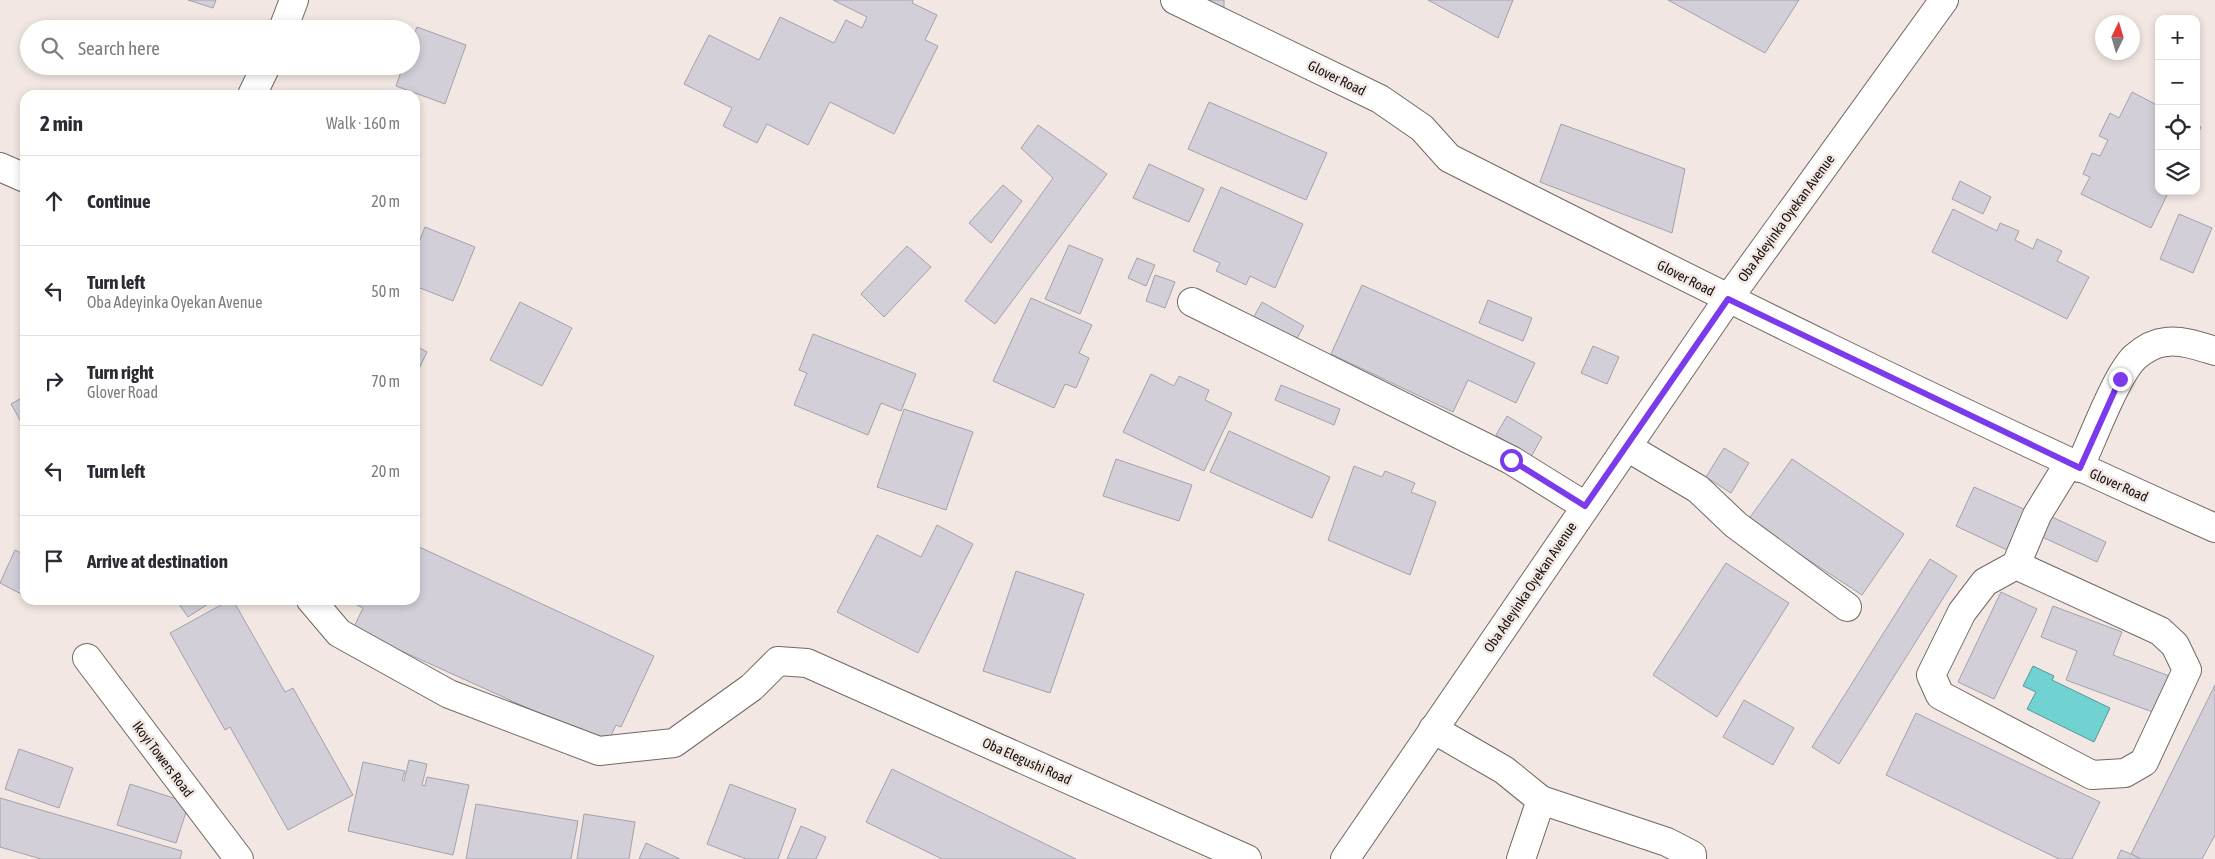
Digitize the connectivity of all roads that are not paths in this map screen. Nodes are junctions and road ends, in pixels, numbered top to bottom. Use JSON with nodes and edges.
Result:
{"nodes":[{"id":1,"x":294,"y":0,"type":"edge"},
{"id":2,"x":1175,"y":0,"type":"edge"},
{"id":3,"x":1944,"y":0,"type":"edge"},
{"id":4,"x":286,"y":20,"type":"edge"},
{"id":5,"x":262,"y":75,"type":"edge"},
{"id":6,"x":254,"y":90,"type":"edge"},
{"id":7,"x":0,"y":167,"type":"edge"},
{"id":8,"x":20,"y":176,"type":"edge"},
{"id":9,"x":1728,"y":299,"type":"junction"},
{"id":10,"x":1192,"y":302,"type":"dead end"},
{"id":11,"x":2215,"y":351,"type":"edge"},
{"id":12,"x":1627,"y":447,"type":"junction"},
{"id":13,"x":2074,"y":465,"type":"junction"},
{"id":14,"x":1585,"y":506,"type":"junction"},
{"id":15,"x":2215,"y":528,"type":"edge"},
{"id":16,"x":2016,"y":565,"type":"junction"},
{"id":17,"x":315,"y":605,"type":"edge"},
{"id":18,"x":1847,"y":607,"type":"dead end"},
{"id":19,"x":87,"y":658,"type":"dead end"},
{"id":20,"x":1433,"y":729,"type":"junction"},
{"id":21,"x":1541,"y":800,"type":"junction"},
{"id":22,"x":238,"y":859,"type":"edge"},
{"id":23,"x":1247,"y":859,"type":"edge"},
{"id":24,"x":1345,"y":859,"type":"edge"},
{"id":25,"x":1522,"y":859,"type":"edge"},
{"id":26,"x":1692,"y":859,"type":"edge"}],
"edges":[{"from":1,"to":4,"type":"street"},
{"from":2,"to":9,"type":"street","name":"Glover Road"},
{"from":3,"to":9,"type":"street","name":"Oba Adeyinka Oyekan Avenue"},
{"from":5,"to":6,"type":"street"},
{"from":7,"to":8,"type":"street"},
{"from":9,"to":12,"type":"street","name":"Oba Adeyinka Oyekan Avenue"},
{"from":9,"to":13,"type":"street","name":"Glover Road"},
{"from":10,"to":14,"type":"street"},
{"from":11,"to":13,"type":"street"},
{"from":12,"to":14,"type":"street","name":"Oba Adeyinka Oyekan Avenue"},
{"from":12,"to":18,"type":"street"},
{"from":13,"to":15,"type":"street","name":"Glover Road"},
{"from":13,"to":16,"type":"street"},
{"from":14,"to":20,"type":"street","name":"Oba Adeyinka Oyekan Avenue"},
{"from":16,"to":16,"type":"street"},
{"from":17,"to":23,"type":"street","name":"Oba Elegushi Road"},
{"from":19,"to":22,"type":"street","name":"Ikoyi Towers Road"},
{"from":20,"to":21,"type":"street"},
{"from":20,"to":24,"type":"street","name":"Oba Adeyinka Oyekan Avenue"},
{"from":21,"to":25,"type":"street"},
{"from":21,"to":26,"type":"street"}]}
